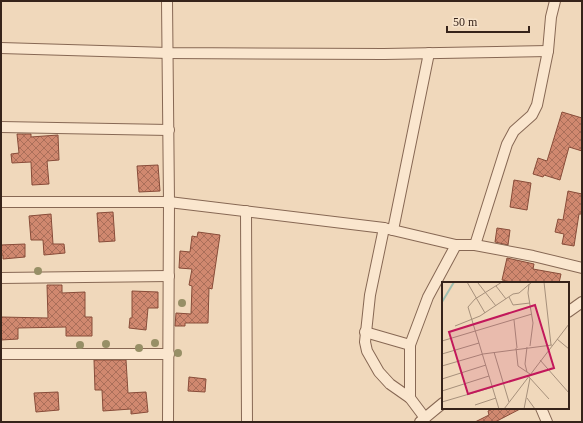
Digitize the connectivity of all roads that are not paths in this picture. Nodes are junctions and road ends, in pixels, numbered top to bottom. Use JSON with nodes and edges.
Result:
{"nodes":[{"id":1,"x":167,"y":1,"type":"edge"},
{"id":2,"x":555,"y":1,"type":"edge"},
{"id":3,"x":1,"y":48,"type":"edge"},
{"id":4,"x":548,"y":51,"type":"junction"},
{"id":5,"x":168,"y":53,"type":"junction"},
{"id":6,"x":429,"y":53,"type":"junction"},
{"id":7,"x":1,"y":127,"type":"edge"},
{"id":8,"x":169,"y":130,"type":"junction"},
{"id":9,"x":1,"y":202,"type":"edge"},
{"id":10,"x":169,"y":202,"type":"junction"},
{"id":11,"x":246,"y":211,"type":"junction"},
{"id":12,"x":389,"y":229,"type":"junction"},
{"id":13,"x":456,"y":244,"type":"junction"},
{"id":14,"x":475,"y":246,"type":"junction"},
{"id":15,"x":582,"y":268,"type":"edge"},
{"id":16,"x":169,"y":276,"type":"junction"},
{"id":17,"x":1,"y":278,"type":"edge"},
{"id":18,"x":582,"y":302,"type":"edge"},
{"id":19,"x":569,"y":311,"type":"edge"},
{"id":20,"x":365,"y":332,"type":"junction"},
{"id":21,"x":410,"y":345,"type":"junction"},
{"id":22,"x":1,"y":354,"type":"edge"},
{"id":23,"x":169,"y":354,"type":"junction"},
{"id":24,"x":410,"y":398,"type":"junction"},
{"id":25,"x":442,"y":404,"type":"edge"},
{"id":26,"x":541,"y":409,"type":"edge"},
{"id":27,"x":422,"y":420,"type":"edge"},
{"id":28,"x":168,"y":422,"type":"edge"},
{"id":29,"x":247,"y":422,"type":"edge"},
{"id":30,"x":547,"y":422,"type":"edge"}],
"edges":[{"from":1,"to":5,"type":"street"},
{"from":2,"to":4,"type":"street"},
{"from":3,"to":5,"type":"street"},
{"from":4,"to":6,"type":"street"},
{"from":4,"to":14,"type":"street"},
{"from":5,"to":6,"type":"street"},
{"from":5,"to":8,"type":"street"},
{"from":6,"to":12,"type":"street"},
{"from":7,"to":8,"type":"street"},
{"from":8,"to":10,"type":"street"},
{"from":9,"to":10,"type":"street"},
{"from":10,"to":11,"type":"street"},
{"from":10,"to":16,"type":"street"},
{"from":11,"to":12,"type":"street"},
{"from":11,"to":29,"type":"street"},
{"from":12,"to":13,"type":"street"},
{"from":12,"to":20,"type":"street"},
{"from":13,"to":14,"type":"street"},
{"from":13,"to":21,"type":"street"},
{"from":14,"to":15,"type":"street"},
{"from":16,"to":17,"type":"street"},
{"from":16,"to":23,"type":"street"},
{"from":18,"to":19,"type":"street"},
{"from":20,"to":21,"type":"street"},
{"from":20,"to":24,"type":"street"},
{"from":21,"to":24,"type":"street"},
{"from":22,"to":23,"type":"street"},
{"from":23,"to":28,"type":"street"},
{"from":24,"to":27,"type":"street"},
{"from":25,"to":27,"type":"street"},
{"from":26,"to":30,"type":"street"}]}
